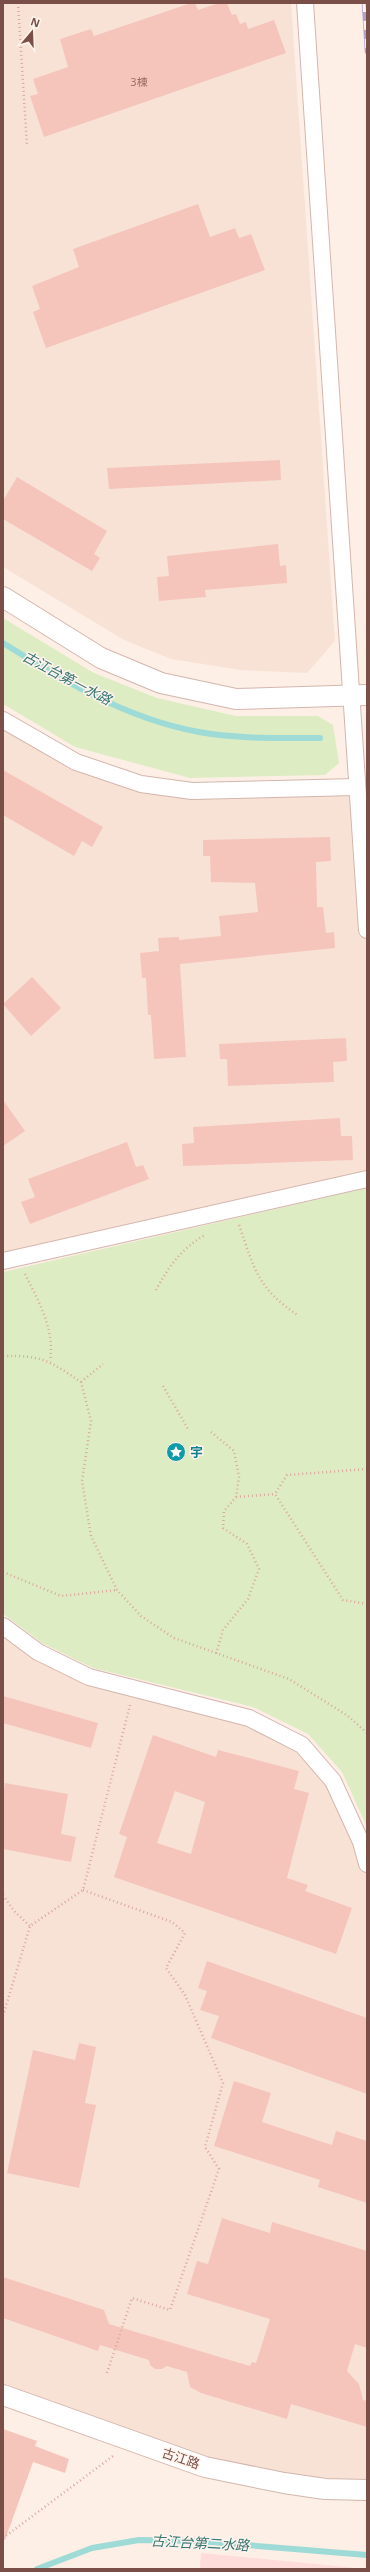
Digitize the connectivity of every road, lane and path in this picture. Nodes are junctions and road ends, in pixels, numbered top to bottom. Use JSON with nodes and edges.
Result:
{"nodes":[{"id":1,"x":18,"y":3,"type":"edge"},
{"id":2,"x":305,"y":3,"type":"edge"},
{"id":3,"x":27,"y":146,"type":"dead end"},
{"id":4,"x":3,"y":597,"type":"edge"},
{"id":5,"x":359,"y":696,"type":"edge"},
{"id":6,"x":3,"y":720,"type":"edge"},
{"id":7,"x":356,"y":787,"type":"junction"},
{"id":8,"x":367,"y":930,"type":"edge"},
{"id":9,"x":367,"y":1179,"type":"edge"},
{"id":10,"x":234,"y":1210,"type":"junction"},
{"id":11,"x":207,"y":1234,"type":"dead end"},
{"id":12,"x":5,"y":1261,"type":"edge"},
{"id":13,"x":156,"y":1290,"type":"dead end"},
{"id":14,"x":299,"y":1316,"type":"dead end"},
{"id":15,"x":3,"y":1356,"type":"edge"},
{"id":16,"x":50,"y":1361,"type":"junction"},
{"id":17,"x":103,"y":1364,"type":"dead end"},
{"id":18,"x":81,"y":1382,"type":"junction"},
{"id":19,"x":162,"y":1386,"type":"dead end"},
{"id":20,"x":188,"y":1429,"type":"dead end"},
{"id":21,"x":211,"y":1432,"type":"dead end"},
{"id":22,"x":367,"y":1470,"type":"edge"},
{"id":23,"x":276,"y":1494,"type":"junction"},
{"id":24,"x":236,"y":1497,"type":"junction"},
{"id":25,"x":3,"y":1572,"type":"edge"},
{"id":26,"x":117,"y":1590,"type":"junction"},
{"id":27,"x":367,"y":1604,"type":"edge"},
{"id":28,"x":3,"y":1626,"type":"edge"},
{"id":29,"x":216,"y":1654,"type":"junction"},
{"id":30,"x":134,"y":1689,"type":"junction"},
{"id":31,"x":367,"y":1733,"type":"edge"},
{"id":32,"x":367,"y":1864,"type":"edge"},
{"id":33,"x":84,"y":1890,"type":"junction"},
{"id":34,"x":3,"y":1895,"type":"edge"},
{"id":35,"x":30,"y":1926,"type":"junction"},
{"id":36,"x":3,"y":2016,"type":"edge"},
{"id":37,"x":107,"y":2373,"type":"dead end"},
{"id":38,"x":3,"y":2395,"type":"edge"},
{"id":39,"x":113,"y":2456,"type":"dead end"},
{"id":40,"x":367,"y":2490,"type":"edge"},
{"id":41,"x":3,"y":2538,"type":"edge"}],
"edges":[{"from":1,"to":3,"type":"path"},
{"from":2,"to":5,"type":"street"},
{"from":4,"to":5,"type":"street"},
{"from":5,"to":7,"type":"street"},
{"from":6,"to":7,"type":"street"},
{"from":7,"to":8,"type":"street"},
{"from":9,"to":10,"type":"street"},
{"from":10,"to":12,"type":"street"},
{"from":10,"to":14,"type":"path"},
{"from":11,"to":13,"type":"path"},
{"from":12,"to":16,"type":"path"},
{"from":15,"to":16,"type":"path"},
{"from":16,"to":18,"type":"path"},
{"from":17,"to":18,"type":"path"},
{"from":18,"to":26,"type":"path"},
{"from":19,"to":20,"type":"path"},
{"from":21,"to":24,"type":"path"},
{"from":22,"to":23,"type":"path"},
{"from":23,"to":24,"type":"path"},
{"from":23,"to":27,"type":"path"},
{"from":24,"to":29,"type":"path"},
{"from":25,"to":26,"type":"path"},
{"from":26,"to":29,"type":"path"},
{"from":28,"to":30,"type":"street"},
{"from":29,"to":31,"type":"path"},
{"from":30,"to":32,"type":"street"},
{"from":30,"to":33,"type":"path"},
{"from":33,"to":35,"type":"path"},
{"from":33,"to":37,"type":"path"},
{"from":34,"to":35,"type":"path"},
{"from":35,"to":36,"type":"path"},
{"from":38,"to":40,"type":"street","name":"古江路"},
{"from":39,"to":41,"type":"path"}]}
